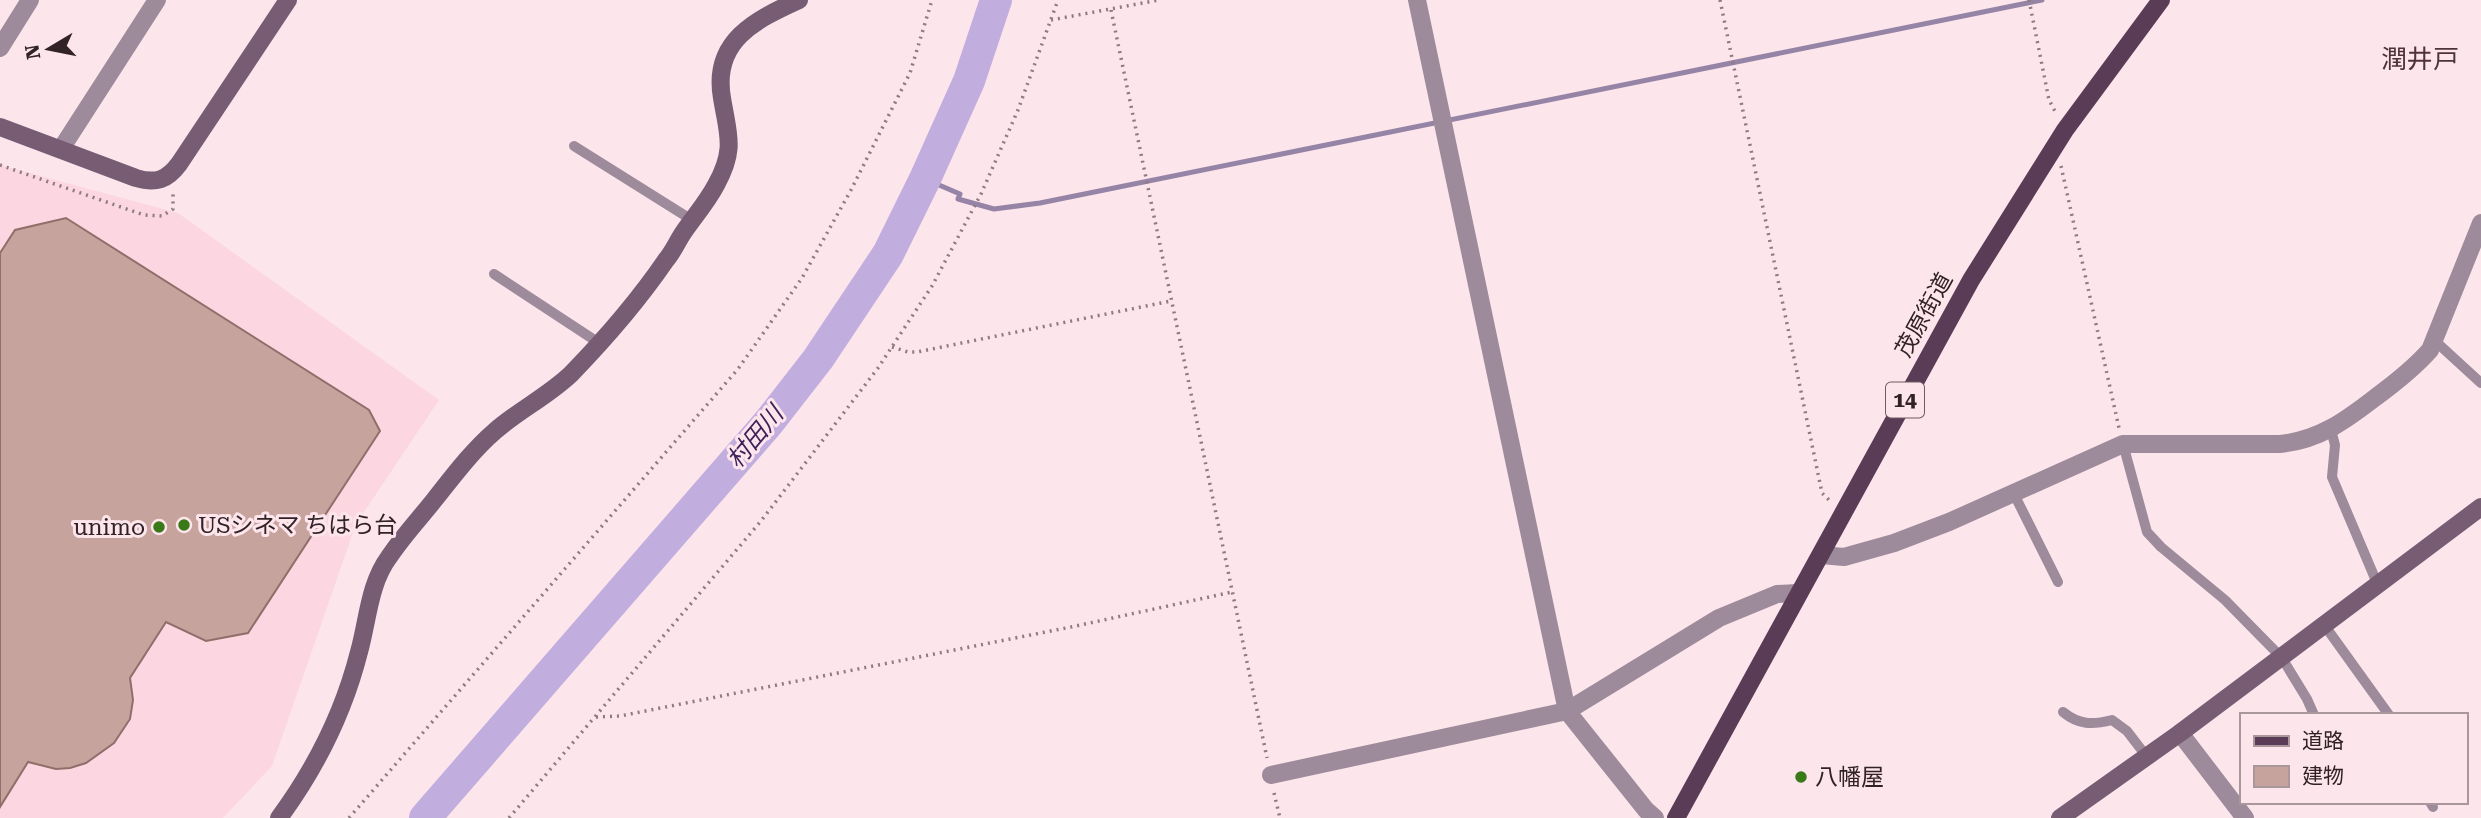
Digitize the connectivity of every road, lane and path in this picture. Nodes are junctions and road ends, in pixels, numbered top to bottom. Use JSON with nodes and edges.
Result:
{"nodes":[{"id":1,"x":30,"y":0,"type":"edge"},
{"id":2,"x":157,"y":0,"type":"edge"},
{"id":3,"x":288,"y":0,"type":"edge"},
{"id":4,"x":799,"y":0,"type":"edge"},
{"id":5,"x":932,"y":0,"type":"edge"},
{"id":6,"x":1058,"y":0,"type":"edge"},
{"id":7,"x":1160,"y":0,"type":"edge"},
{"id":8,"x":1418,"y":0,"type":"edge"},
{"id":9,"x":1720,"y":0,"type":"edge"},
{"id":10,"x":2029,"y":0,"type":"edge"},
{"id":11,"x":2161,"y":0,"type":"edge"},
{"id":12,"x":1111,"y":10,"type":"junction"},
{"id":13,"x":1051,"y":20,"type":"junction"},
{"id":14,"x":0,"y":48,"type":"edge"},
{"id":15,"x":0,"y":127,"type":"edge"},
{"id":16,"x":2065,"y":130,"type":"junction"},
{"id":17,"x":574,"y":146,"type":"dead end"},
{"id":18,"x":61,"y":149,"type":"junction"},
{"id":19,"x":2053,"y":149,"type":"junction"},
{"id":20,"x":0,"y":165,"type":"edge"},
{"id":21,"x":172,"y":174,"type":"junction"},
{"id":22,"x":692,"y":220,"type":"junction"},
{"id":23,"x":2481,"y":223,"type":"edge"},
{"id":24,"x":494,"y":274,"type":"dead end"},
{"id":25,"x":1171,"y":301,"type":"junction"},
{"id":26,"x":2434,"y":340,"type":"junction"},
{"id":27,"x":599,"y":343,"type":"junction"},
{"id":28,"x":892,"y":347,"type":"junction"},
{"id":29,"x":2481,"y":383,"type":"edge"},
{"id":30,"x":2331,"y":430,"type":"junction"},
{"id":31,"x":2123,"y":444,"type":"junction"},
{"id":32,"x":2014,"y":494,"type":"junction"},
{"id":33,"x":2481,"y":506,"type":"edge"},
{"id":34,"x":1843,"y":513,"type":"junction"},
{"id":35,"x":1821,"y":555,"type":"junction"},
{"id":36,"x":2058,"y":582,"type":"dead end"},
{"id":37,"x":2377,"y":583,"type":"junction"},
{"id":38,"x":1232,"y":592,"type":"junction"},
{"id":39,"x":1798,"y":593,"type":"junction"},
{"id":40,"x":2325,"y":626,"type":"junction"},
{"id":41,"x":2282,"y":658,"type":"junction"},
{"id":42,"x":1567,"y":711,"type":"junction"},
{"id":43,"x":2063,"y":712,"type":"dead end"},
{"id":44,"x":2313,"y":713,"type":"edge"},
{"id":45,"x":2388,"y":713,"type":"edge"},
{"id":46,"x":594,"y":717,"type":"junction"},
{"id":47,"x":2180,"y":733,"type":"junction"},
{"id":48,"x":2147,"y":757,"type":"junction"},
{"id":49,"x":1271,"y":775,"type":"junction"},
{"id":50,"x":279,"y":818,"type":"edge"},
{"id":51,"x":349,"y":818,"type":"edge"},
{"id":52,"x":509,"y":818,"type":"edge"},
{"id":53,"x":1280,"y":818,"type":"edge"},
{"id":54,"x":1655,"y":818,"type":"edge"},
{"id":55,"x":1676,"y":818,"type":"edge"},
{"id":56,"x":2060,"y":818,"type":"edge"},
{"id":57,"x":2245,"y":818,"type":"edge"}],
"edges":[{"from":1,"to":14,"type":"street"},
{"from":2,"to":18,"type":"street"},
{"from":3,"to":21,"type":"street"},
{"from":4,"to":22,"type":"street"},
{"from":5,"to":51,"type":"path"},
{"from":6,"to":13,"type":"path"},
{"from":7,"to":12,"type":"path"},
{"from":8,"to":42,"type":"street"},
{"from":9,"to":34,"type":"path"},
{"from":10,"to":16,"type":"path"},
{"from":11,"to":16,"type":"main road","name":"茂原街道","number":"14"},
{"from":12,"to":13,"type":"path"},
{"from":12,"to":25,"type":"path"},
{"from":13,"to":28,"type":"path"},
{"from":15,"to":18,"type":"street"},
{"from":16,"to":19,"type":"main road","name":"茂原街道","number":"14"},
{"from":17,"to":22,"type":"lane"},
{"from":18,"to":21,"type":"street"},
{"from":19,"to":31,"type":"path"},
{"from":19,"to":34,"type":"main road","name":"茂原街道","number":"14"},
{"from":20,"to":21,"type":"path"},
{"from":22,"to":27,"type":"street"},
{"from":23,"to":26,"type":"street"},
{"from":24,"to":27,"type":"lane"},
{"from":25,"to":28,"type":"path"},
{"from":25,"to":38,"type":"path"},
{"from":26,"to":29,"type":"lane"},
{"from":26,"to":30,"type":"street"},
{"from":27,"to":50,"type":"street"},
{"from":28,"to":46,"type":"path"},
{"from":30,"to":31,"type":"street"},
{"from":30,"to":37,"type":"lane"},
{"from":31,"to":32,"type":"street"},
{"from":31,"to":41,"type":"lane"},
{"from":32,"to":35,"type":"street"},
{"from":32,"to":36,"type":"lane"},
{"from":33,"to":37,"type":"street"},
{"from":34,"to":35,"type":"main road","name":"茂原街道","number":"14"},
{"from":35,"to":39,"type":"main road","name":"茂原街道","number":"14"},
{"from":37,"to":40,"type":"street"},
{"from":38,"to":46,"type":"path"},
{"from":38,"to":49,"type":"path"},
{"from":39,"to":42,"type":"street"},
{"from":39,"to":55,"type":"main road","name":"茂原街道","number":"14"},
{"from":40,"to":41,"type":"street"},
{"from":40,"to":45,"type":"lane"},
{"from":41,"to":44,"type":"lane"},
{"from":41,"to":47,"type":"street"},
{"from":42,"to":49,"type":"street"},
{"from":42,"to":54,"type":"street"},
{"from":43,"to":48,"type":"lane"},
{"from":46,"to":52,"type":"path"},
{"from":47,"to":48,"type":"street"},
{"from":47,"to":57,"type":"street"},
{"from":48,"to":56,"type":"street"},
{"from":49,"to":53,"type":"path"}]}
